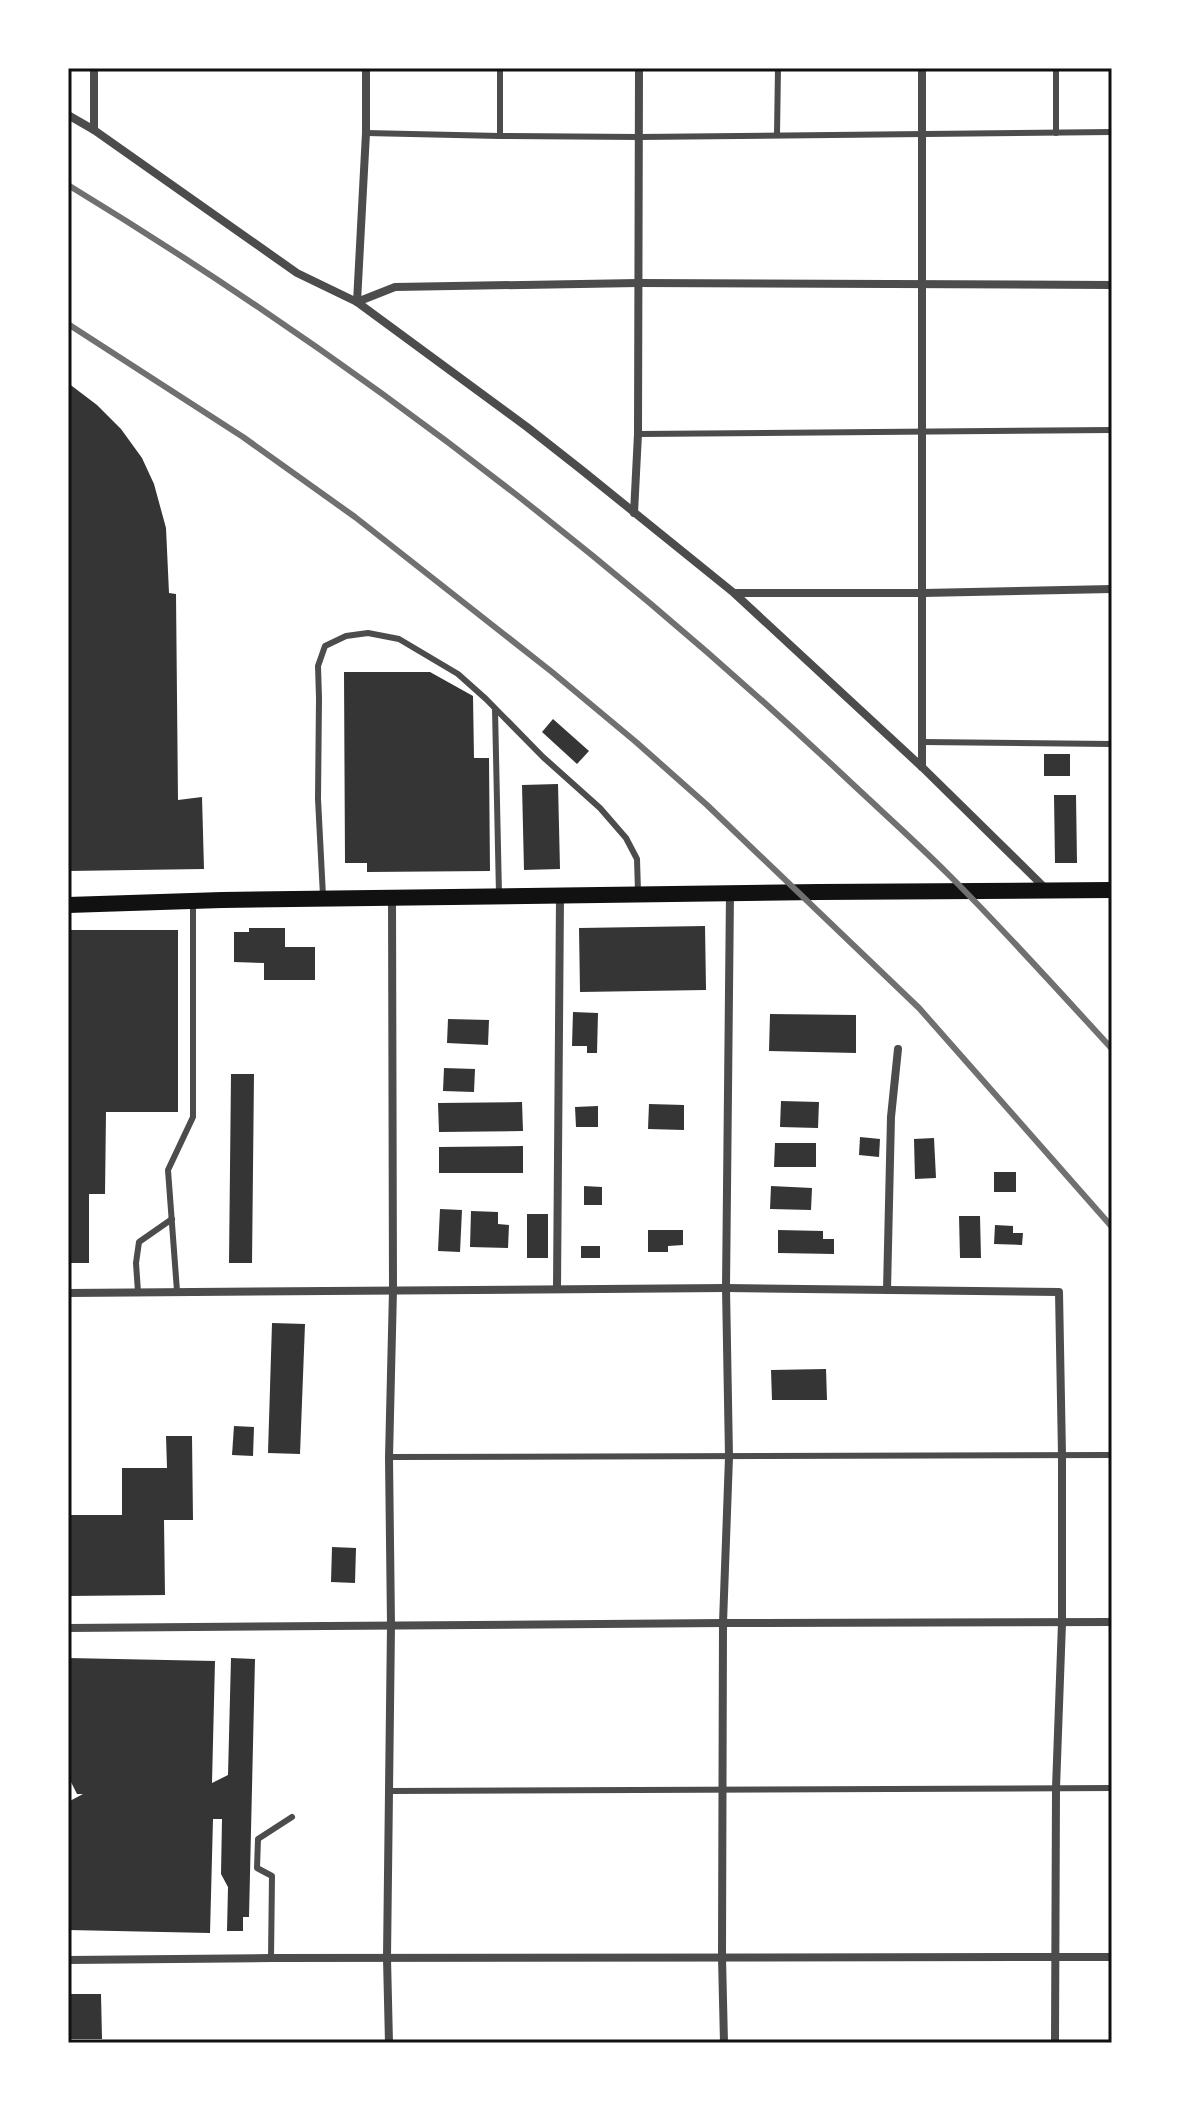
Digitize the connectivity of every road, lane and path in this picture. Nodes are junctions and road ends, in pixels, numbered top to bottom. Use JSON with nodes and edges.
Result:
{"nodes":[{"id":1,"x":94,"y":68,"type":"edge"},
{"id":2,"x":366,"y":68,"type":"edge"},
{"id":3,"x":500,"y":68,"type":"edge"},
{"id":4,"x":639,"y":68,"type":"edge"},
{"id":5,"x":778,"y":68,"type":"edge"},
{"id":6,"x":922,"y":68,"type":"edge"},
{"id":7,"x":1056,"y":68,"type":"edge"},
{"id":8,"x":68,"y":115,"type":"edge"},
{"id":9,"x":94,"y":130,"type":"junction"},
{"id":10,"x":1112,"y":132,"type":"edge"},
{"id":11,"x":366,"y":133,"type":"junction"},
{"id":12,"x":1056,"y":133,"type":"junction"},
{"id":13,"x":777,"y":134,"type":"junction"},
{"id":14,"x":922,"y":134,"type":"junction"},
{"id":15,"x":500,"y":136,"type":"junction"},
{"id":16,"x":639,"y":137,"type":"junction"},
{"id":17,"x":638,"y":283,"type":"junction"},
{"id":18,"x":1112,"y":285,"type":"edge"},
{"id":19,"x":921,"y":286,"type":"junction"},
{"id":20,"x":357,"y":302,"type":"junction"},
{"id":21,"x":1112,"y":430,"type":"edge"},
{"id":22,"x":922,"y":433,"type":"junction"},
{"id":23,"x":638,"y":434,"type":"junction"},
{"id":24,"x":634,"y":513,"type":"junction"},
{"id":25,"x":1112,"y":589,"type":"edge"},
{"id":26,"x":734,"y":593,"type":"junction"},
{"id":27,"x":923,"y":593,"type":"junction"},
{"id":28,"x":495,"y":708,"type":"junction"},
{"id":29,"x":922,"y":742,"type":"junction"},
{"id":30,"x":1112,"y":744,"type":"edge"},
{"id":31,"x":922,"y":767,"type":"junction"},
{"id":32,"x":1112,"y":890,"type":"edge"},
{"id":33,"x":1049,"y":892,"type":"junction"},
{"id":34,"x":730,"y":893,"type":"junction"},
{"id":35,"x":639,"y":895,"type":"junction"},
{"id":36,"x":499,"y":897,"type":"junction"},
{"id":37,"x":560,"y":897,"type":"junction"},
{"id":38,"x":392,"y":898,"type":"junction"},
{"id":39,"x":323,"y":899,"type":"junction"},
{"id":40,"x":193,"y":901,"type":"junction"},
{"id":41,"x":68,"y":905,"type":"edge"},
{"id":42,"x":898,"y":1049,"type":"dead end"},
{"id":43,"x":172,"y":1219,"type":"junction"},
{"id":44,"x":726,"y":1288,"type":"junction"},
{"id":45,"x":557,"y":1289,"type":"junction"},
{"id":46,"x":393,"y":1290,"type":"junction"},
{"id":47,"x":887,"y":1290,"type":"junction"},
{"id":48,"x":177,"y":1291,"type":"junction"},
{"id":49,"x":138,"y":1292,"type":"junction"},
{"id":50,"x":68,"y":1293,"type":"edge"},
{"id":51,"x":1062,"y":1455,"type":"junction"},
{"id":52,"x":1112,"y":1455,"type":"edge"},
{"id":53,"x":389,"y":1457,"type":"junction"},
{"id":54,"x":729,"y":1457,"type":"junction"},
{"id":55,"x":1112,"y":1622,"type":"edge"},
{"id":56,"x":723,"y":1623,"type":"junction"},
{"id":57,"x":1062,"y":1623,"type":"junction"},
{"id":58,"x":391,"y":1625,"type":"junction"},
{"id":59,"x":68,"y":1628,"type":"edge"},
{"id":60,"x":1056,"y":1788,"type":"junction"},
{"id":61,"x":1112,"y":1788,"type":"edge"},
{"id":62,"x":723,"y":1789,"type":"junction"},
{"id":63,"x":389,"y":1791,"type":"junction"},
{"id":64,"x":292,"y":1817,"type":"dead end"},
{"id":65,"x":722,"y":1957,"type":"junction"},
{"id":66,"x":1112,"y":1957,"type":"edge"},
{"id":67,"x":271,"y":1958,"type":"junction"},
{"id":68,"x":387,"y":1958,"type":"junction"},
{"id":69,"x":1056,"y":1958,"type":"junction"},
{"id":70,"x":68,"y":1960,"type":"edge"},
{"id":71,"x":389,"y":2043,"type":"edge"},
{"id":72,"x":724,"y":2043,"type":"edge"},
{"id":73,"x":1055,"y":2043,"type":"edge"}],
"edges":[{"from":1,"to":9,"type":"street"},
{"from":2,"to":11,"type":"street"},
{"from":3,"to":15,"type":"lane"},
{"from":4,"to":16,"type":"street"},
{"from":5,"to":13,"type":"lane"},
{"from":6,"to":14,"type":"street"},
{"from":7,"to":12,"type":"lane"},
{"from":8,"to":9,"type":"street"},
{"from":9,"to":20,"type":"street"},
{"from":10,"to":12,"type":"lane"},
{"from":11,"to":15,"type":"lane"},
{"from":11,"to":20,"type":"street"},
{"from":12,"to":14,"type":"lane"},
{"from":13,"to":14,"type":"lane"},
{"from":13,"to":16,"type":"lane"},
{"from":14,"to":19,"type":"street"},
{"from":15,"to":16,"type":"lane"},
{"from":16,"to":17,"type":"street"},
{"from":17,"to":19,"type":"street"},
{"from":17,"to":20,"type":"street"},
{"from":17,"to":23,"type":"street"},
{"from":18,"to":19,"type":"street"},
{"from":19,"to":22,"type":"street"},
{"from":20,"to":24,"type":"street"},
{"from":21,"to":22,"type":"lane"},
{"from":22,"to":23,"type":"lane"},
{"from":22,"to":27,"type":"street"},
{"from":23,"to":24,"type":"street"},
{"from":24,"to":26,"type":"street"},
{"from":25,"to":27,"type":"street"},
{"from":26,"to":27,"type":"street"},
{"from":26,"to":31,"type":"street"},
{"from":27,"to":29,"type":"street"},
{"from":28,"to":35,"type":"lane"},
{"from":28,"to":36,"type":"lane"},
{"from":28,"to":39,"type":"lane"},
{"from":29,"to":30,"type":"lane"},
{"from":29,"to":31,"type":"street"},
{"from":31,"to":33,"type":"street"},
{"from":32,"to":33,"type":"main road"},
{"from":33,"to":34,"type":"main road"},
{"from":34,"to":35,"type":"main road"},
{"from":34,"to":44,"type":"street"},
{"from":35,"to":37,"type":"main road"},
{"from":36,"to":37,"type":"main road"},
{"from":36,"to":38,"type":"main road"},
{"from":37,"to":45,"type":"street"},
{"from":38,"to":39,"type":"main road"},
{"from":38,"to":46,"type":"street"},
{"from":39,"to":40,"type":"main road"},
{"from":40,"to":41,"type":"main road"},
{"from":40,"to":43,"type":"lane"},
{"from":42,"to":47,"type":"street"},
{"from":43,"to":48,"type":"lane"},
{"from":43,"to":49,"type":"lane"},
{"from":44,"to":45,"type":"street"},
{"from":44,"to":47,"type":"street"},
{"from":44,"to":54,"type":"street"},
{"from":45,"to":46,"type":"street"},
{"from":46,"to":48,"type":"street"},
{"from":46,"to":53,"type":"street"},
{"from":47,"to":51,"type":"street"},
{"from":48,"to":49,"type":"street"},
{"from":49,"to":50,"type":"street"},
{"from":51,"to":52,"type":"lane"},
{"from":51,"to":54,"type":"lane"},
{"from":51,"to":57,"type":"street"},
{"from":53,"to":54,"type":"lane"},
{"from":53,"to":58,"type":"street"},
{"from":54,"to":56,"type":"street"},
{"from":55,"to":57,"type":"street"},
{"from":56,"to":57,"type":"street"},
{"from":56,"to":58,"type":"street"},
{"from":56,"to":62,"type":"street"},
{"from":57,"to":60,"type":"street"},
{"from":58,"to":59,"type":"street"},
{"from":58,"to":63,"type":"street"},
{"from":60,"to":61,"type":"lane"},
{"from":60,"to":62,"type":"lane"},
{"from":60,"to":69,"type":"street"},
{"from":62,"to":63,"type":"lane"},
{"from":62,"to":65,"type":"street"},
{"from":63,"to":68,"type":"street"},
{"from":64,"to":67,"type":"lane"},
{"from":65,"to":68,"type":"street"},
{"from":65,"to":69,"type":"street"},
{"from":65,"to":72,"type":"street"},
{"from":66,"to":69,"type":"street"},
{"from":67,"to":68,"type":"street"},
{"from":67,"to":70,"type":"street"},
{"from":68,"to":71,"type":"street"},
{"from":69,"to":73,"type":"street"}]}
